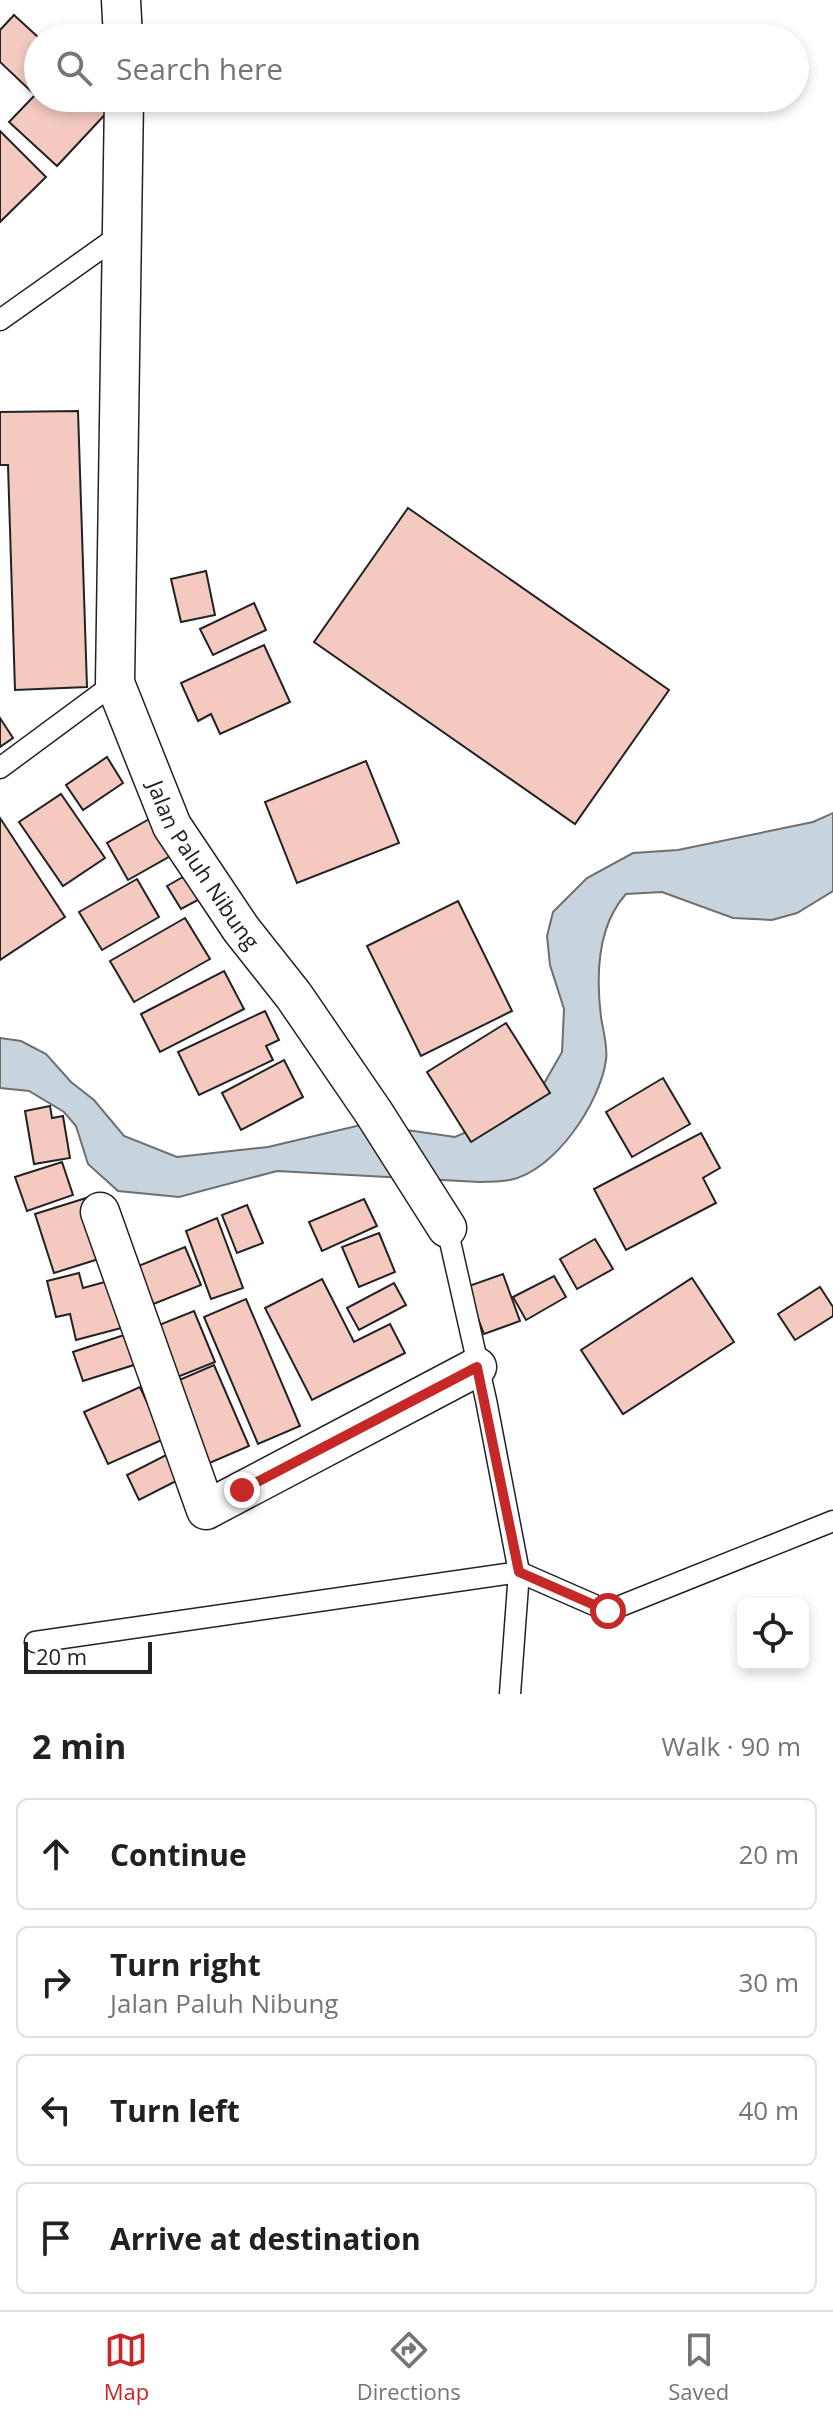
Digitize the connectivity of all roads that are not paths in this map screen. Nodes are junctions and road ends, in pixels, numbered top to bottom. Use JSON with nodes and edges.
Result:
{"nodes":[{"id":1,"x":121,"y":0,"type":"edge"},
{"id":2,"x":122,"y":24,"type":"edge"},
{"id":3,"x":124,"y":112,"type":"edge"},
{"id":4,"x":120,"y":235,"type":"junction"},
{"id":5,"x":0,"y":320,"type":"edge"},
{"id":6,"x":115,"y":683,"type":"junction"},
{"id":7,"x":0,"y":768,"type":"edge"},
{"id":8,"x":100,"y":1212,"type":"dead end"},
{"id":9,"x":447,"y":1228,"type":"joint"},
{"id":10,"x":477,"y":1367,"type":"junction"},
{"id":11,"x":833,"y":1521,"type":"edge"},
{"id":12,"x":519,"y":1572,"type":"junction"},
{"id":13,"x":35,"y":1642,"type":"dead end"},
{"id":14,"x":510,"y":1694,"type":"edge"}],
"edges":[{"from":1,"to":2,"type":"street"},
{"from":3,"to":4,"type":"street","name":"Jalan Paluh Nibung"},
{"from":4,"to":5,"type":"lane"},
{"from":4,"to":6,"type":"street","name":"Jalan Paluh Nibung"},
{"from":6,"to":7,"type":"lane"},
{"from":6,"to":9,"type":"street","name":"Jalan Paluh Nibung"},
{"from":8,"to":10,"type":"street"},
{"from":9,"to":10,"type":"lane","name":"Jalan Paluh Nibung"},
{"from":10,"to":12,"type":"lane","name":"Jalan Paluh Nibung"},
{"from":11,"to":12,"type":"lane"},
{"from":12,"to":13,"type":"lane"},
{"from":12,"to":14,"type":"lane","name":"Jalan Paluh Nibung"}]}
